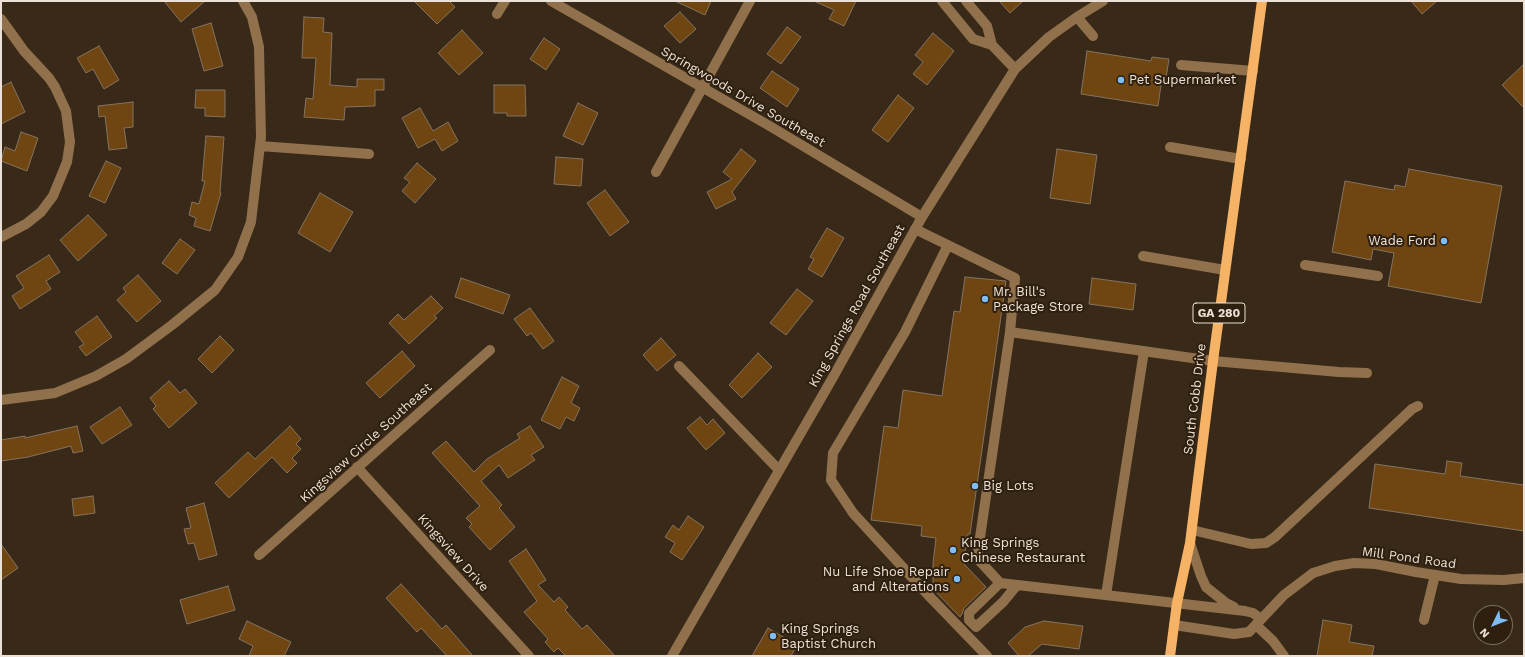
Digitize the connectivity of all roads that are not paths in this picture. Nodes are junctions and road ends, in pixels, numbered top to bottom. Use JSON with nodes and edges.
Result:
{"nodes":[{"id":1,"x":243,"y":1,"type":"edge"},
{"id":2,"x":505,"y":1,"type":"edge"},
{"id":3,"x":551,"y":1,"type":"edge"},
{"id":4,"x":750,"y":1,"type":"edge"},
{"id":5,"x":942,"y":1,"type":"edge"},
{"id":6,"x":966,"y":1,"type":"edge"},
{"id":7,"x":1103,"y":1,"type":"edge"},
{"id":8,"x":1262,"y":1,"type":"edge"},
{"id":9,"x":497,"y":14,"type":"dead end"},
{"id":10,"x":1077,"y":16,"type":"junction"},
{"id":11,"x":1,"y":19,"type":"edge"},
{"id":12,"x":1092,"y":36,"type":"dead end"},
{"id":13,"x":992,"y":45,"type":"junction"},
{"id":14,"x":1181,"y":65,"type":"dead end"},
{"id":15,"x":1015,"y":69,"type":"junction"},
{"id":16,"x":1253,"y":71,"type":"junction"},
{"id":17,"x":702,"y":88,"type":"junction"},
{"id":18,"x":260,"y":146,"type":"junction"},
{"id":19,"x":1170,"y":147,"type":"dead end"},
{"id":20,"x":369,"y":154,"type":"dead end"},
{"id":21,"x":1241,"y":159,"type":"junction"},
{"id":22,"x":656,"y":172,"type":"dead end"},
{"id":23,"x":922,"y":217,"type":"junction"},
{"id":24,"x":915,"y":229,"type":"junction"},
{"id":25,"x":1,"y":237,"type":"edge"},
{"id":26,"x":948,"y":245,"type":"junction"},
{"id":27,"x":1143,"y":256,"type":"dead end"},
{"id":28,"x":1305,"y":265,"type":"dead end"},
{"id":29,"x":1225,"y":270,"type":"junction"},
{"id":30,"x":1378,"y":276,"type":"dead end"},
{"id":31,"x":1010,"y":332,"type":"junction"},
{"id":32,"x":490,"y":350,"type":"dead end"},
{"id":33,"x":1144,"y":351,"type":"junction"},
{"id":34,"x":1213,"y":361,"type":"junction"},
{"id":35,"x":679,"y":366,"type":"dead end"},
{"id":36,"x":1367,"y":373,"type":"dead end"},
{"id":37,"x":1,"y":400,"type":"edge"},
{"id":38,"x":1418,"y":406,"type":"dead end"},
{"id":39,"x":357,"y":467,"type":"junction"},
{"id":40,"x":779,"y":470,"type":"junction"},
{"id":41,"x":1192,"y":530,"type":"junction"},
{"id":42,"x":1190,"y":543,"type":"junction"},
{"id":43,"x":259,"y":555,"type":"dead end"},
{"id":44,"x":1435,"y":575,"type":"junction"},
{"id":45,"x":1524,"y":578,"type":"edge"},
{"id":46,"x":1000,"y":582,"type":"junction"},
{"id":47,"x":1017,"y":585,"type":"junction"},
{"id":48,"x":1106,"y":595,"type":"junction"},
{"id":49,"x":1177,"y":603,"type":"junction"},
{"id":50,"x":1245,"y":611,"type":"junction"},
{"id":51,"x":1424,"y":620,"type":"dead end"},
{"id":52,"x":1258,"y":622,"type":"junction"},
{"id":53,"x":1174,"y":625,"type":"junction"},
{"id":54,"x":529,"y":656,"type":"edge"},
{"id":55,"x":672,"y":656,"type":"edge"},
{"id":56,"x":987,"y":656,"type":"edge"},
{"id":57,"x":1170,"y":656,"type":"edge"},
{"id":58,"x":1284,"y":656,"type":"edge"}],
"edges":[{"from":1,"to":18,"type":"street"},
{"from":2,"to":9,"type":"street"},
{"from":3,"to":17,"type":"street","name":"Springwoods Drive Southeast"},
{"from":4,"to":17,"type":"street"},
{"from":5,"to":13,"type":"street"},
{"from":6,"to":13,"type":"street"},
{"from":7,"to":10,"type":"street","name":"King Springs Road Southeast"},
{"from":8,"to":16,"type":"main road","name":"South Cobb Drive","number":"GA 280"},
{"from":10,"to":12,"type":"street"},
{"from":10,"to":15,"type":"street","name":"King Springs Road Southeast"},
{"from":11,"to":25,"type":"street"},
{"from":13,"to":15,"type":"street"},
{"from":14,"to":16,"type":"street"},
{"from":15,"to":23,"type":"street","name":"King Springs Road Southeast"},
{"from":16,"to":21,"type":"main road","name":"South Cobb Drive","number":"GA 280"},
{"from":17,"to":22,"type":"street"},
{"from":17,"to":23,"type":"street","name":"Springwoods Drive Southeast"},
{"from":18,"to":20,"type":"street"},
{"from":18,"to":37,"type":"street"},
{"from":19,"to":21,"type":"street"},
{"from":21,"to":29,"type":"main road","name":"South Cobb Drive","number":"GA 280"},
{"from":23,"to":24,"type":"street","name":"King Springs Road Southeast"},
{"from":24,"to":26,"type":"street"},
{"from":24,"to":40,"type":"street","name":"King Springs Road Southeast"},
{"from":26,"to":31,"type":"street"},
{"from":26,"to":56,"type":"street"},
{"from":27,"to":29,"type":"street"},
{"from":28,"to":30,"type":"street"},
{"from":29,"to":34,"type":"main road","name":"South Cobb Drive","number":"GA 280"},
{"from":31,"to":33,"type":"street"},
{"from":31,"to":46,"type":"street"},
{"from":32,"to":39,"type":"street","name":"Kingsview Circle Southeast"},
{"from":33,"to":34,"type":"street"},
{"from":33,"to":48,"type":"street"},
{"from":34,"to":36,"type":"street"},
{"from":34,"to":41,"type":"main road","name":"South Cobb Drive","number":"GA 280"},
{"from":35,"to":40,"type":"street"},
{"from":38,"to":41,"type":"street"},
{"from":39,"to":43,"type":"street","name":"Kingsview Circle Southeast"},
{"from":39,"to":54,"type":"street","name":"Kingsview Drive"},
{"from":40,"to":55,"type":"street","name":"King Springs Road Southeast"},
{"from":41,"to":42,"type":"main road","name":"South Cobb Drive","number":"GA 280"},
{"from":42,"to":49,"type":"main road","name":"South Cobb Drive","number":"GA 280"},
{"from":42,"to":50,"type":"street"},
{"from":44,"to":45,"type":"street","name":"Mill Pond Road"},
{"from":44,"to":51,"type":"street"},
{"from":44,"to":52,"type":"street","name":"Mill Pond Road"},
{"from":46,"to":47,"type":"street"},
{"from":46,"to":47,"type":"street"},
{"from":47,"to":48,"type":"street"},
{"from":48,"to":49,"type":"street"},
{"from":49,"to":50,"type":"street"},
{"from":49,"to":53,"type":"main road","name":"South Cobb Drive","number":"GA 280"},
{"from":50,"to":52,"type":"street"},
{"from":52,"to":53,"type":"street","name":"Mill Pond Road"},
{"from":52,"to":58,"type":"street"},
{"from":53,"to":57,"type":"main road","name":"South Cobb Drive","number":"GA 280"}]}
